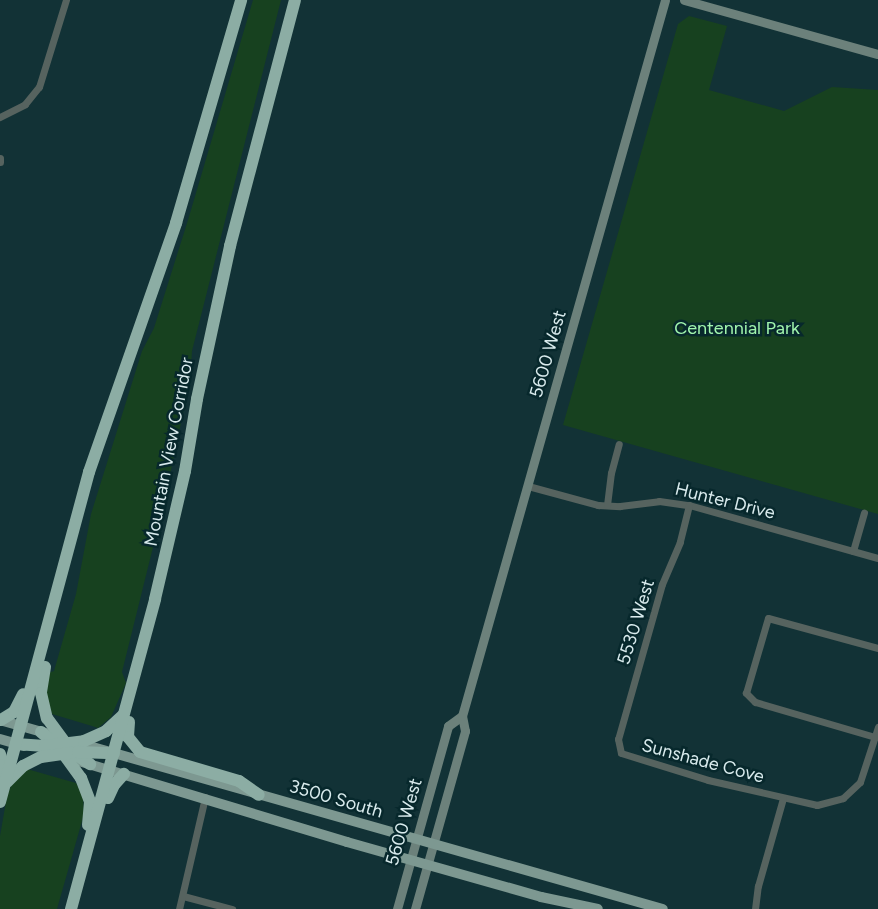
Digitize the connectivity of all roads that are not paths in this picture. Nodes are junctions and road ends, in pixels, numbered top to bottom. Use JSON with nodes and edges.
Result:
{"nodes":[{"id":1,"x":66,"y":0,"type":"edge"},
{"id":2,"x":241,"y":0,"type":"edge"},
{"id":3,"x":295,"y":0,"type":"edge"},
{"id":4,"x":665,"y":0,"type":"edge"},
{"id":5,"x":684,"y":0,"type":"edge"},
{"id":6,"x":878,"y":54,"type":"edge"},
{"id":7,"x":0,"y":117,"type":"edge"},
{"id":8,"x":619,"y":444,"type":"dead end"},
{"id":9,"x":528,"y":486,"type":"junction"},
{"id":10,"x":607,"y":505,"type":"junction"},
{"id":11,"x":689,"y":505,"type":"junction"},
{"id":12,"x":78,"y":512,"type":"junction"},
{"id":13,"x":864,"y":513,"type":"dead end"},
{"id":14,"x":69,"y":550,"type":"junction"},
{"id":15,"x":853,"y":551,"type":"junction"},
{"id":16,"x":878,"y":558,"type":"edge"},
{"id":17,"x":155,"y":599,"type":"junction"},
{"id":18,"x":878,"y":648,"type":"edge"},
{"id":19,"x":125,"y":711,"type":"junction"},
{"id":20,"x":462,"y":716,"type":"junction"},
{"id":21,"x":0,"y":720,"type":"edge"},
{"id":22,"x":21,"y":726,"type":"junction"},
{"id":23,"x":878,"y":727,"type":"edge"},
{"id":24,"x":41,"y":732,"type":"joint"},
{"id":25,"x":875,"y":737,"type":"junction"},
{"id":26,"x":0,"y":739,"type":"edge"},
{"id":27,"x":16,"y":744,"type":"junction"},
{"id":28,"x":65,"y":748,"type":"junction"},
{"id":29,"x":618,"y":748,"type":"joint"},
{"id":30,"x":114,"y":753,"type":"junction"},
{"id":31,"x":0,"y":754,"type":"edge"},
{"id":32,"x":90,"y":764,"type":"joint"},
{"id":33,"x":109,"y":770,"type":"junction"},
{"id":34,"x":124,"y":774,"type":"junction"},
{"id":35,"x":2,"y":783,"type":"edge"},
{"id":36,"x":259,"y":795,"type":"junction"},
{"id":37,"x":205,"y":797,"type":"junction"},
{"id":38,"x":783,"y":798,"type":"junction"},
{"id":39,"x":0,"y":802,"type":"edge"},
{"id":40,"x":416,"y":840,"type":"junction"},
{"id":41,"x":433,"y":844,"type":"junction"},
{"id":42,"x":410,"y":860,"type":"junction"},
{"id":43,"x":427,"y":865,"type":"junction"},
{"id":44,"x":183,"y":896,"type":"junction"},
{"id":45,"x":583,"y":908,"type":"edge"},
{"id":46,"x":70,"y":909,"type":"edge"},
{"id":47,"x":77,"y":909,"type":"edge"},
{"id":48,"x":179,"y":909,"type":"edge"},
{"id":49,"x":232,"y":909,"type":"edge"},
{"id":50,"x":397,"y":909,"type":"edge"},
{"id":51,"x":415,"y":909,"type":"edge"},
{"id":52,"x":598,"y":909,"type":"edge"},
{"id":53,"x":663,"y":909,"type":"edge"},
{"id":54,"x":755,"y":909,"type":"edge"}],
"edges":[{"from":1,"to":7,"type":"street"},
{"from":2,"to":12,"type":"highway"},
{"from":3,"to":17,"type":"highway","name":"Mountain View Corridor"},
{"from":4,"to":9,"type":"main road","name":"5600 West"},
{"from":5,"to":6,"type":"main road"},
{"from":8,"to":10,"type":"street"},
{"from":9,"to":10,"type":"street","name":"Hunter Drive"},
{"from":9,"to":20,"type":"main road","name":"5600 West"},
{"from":10,"to":11,"type":"street","name":"Hunter Drive"},
{"from":11,"to":15,"type":"street","name":"Hunter Drive"},
{"from":11,"to":29,"type":"street","name":"5530 West"},
{"from":12,"to":14,"type":"highway"},
{"from":12,"to":21,"type":"highway"},
{"from":13,"to":15,"type":"street"},
{"from":14,"to":22,"type":"highway"},
{"from":14,"to":28,"type":"highway"},
{"from":15,"to":16,"type":"street","name":"Hunter Drive"},
{"from":17,"to":19,"type":"highway","name":"Mountain View Corridor"},
{"from":17,"to":36,"type":"highway"},
{"from":18,"to":25,"type":"street"},
{"from":19,"to":28,"type":"highway"},
{"from":19,"to":30,"type":"highway","name":"Mountain View Corridor"},
{"from":20,"to":40,"type":"main road","name":"5600 West"},
{"from":20,"to":41,"type":"main road","name":"5600 West"},
{"from":21,"to":22,"type":"main road"},
{"from":22,"to":24,"type":"main road"},
{"from":22,"to":27,"type":"highway"},
{"from":23,"to":25,"type":"street","name":"Sunshade Cove"},
{"from":24,"to":28,"type":"highway"},
{"from":25,"to":38,"type":"street","name":"Sunshade Cove"},
{"from":26,"to":27,"type":"main road"},
{"from":27,"to":28,"type":"highway"},
{"from":27,"to":35,"type":"highway"},
{"from":28,"to":30,"type":"highway"},
{"from":28,"to":32,"type":"highway"},
{"from":28,"to":35,"type":"highway"},
{"from":28,"to":46,"type":"highway"},
{"from":29,"to":38,"type":"street","name":"Sunshade Cove"},
{"from":30,"to":33,"type":"highway","name":"Mountain View Corridor"},
{"from":30,"to":36,"type":"main road","name":"3500 South"},
{"from":31,"to":35,"type":"highway"},
{"from":32,"to":33,"type":"main road"},
{"from":33,"to":34,"type":"main road"},
{"from":33,"to":46,"type":"highway","name":"Mountain View Corridor"},
{"from":34,"to":37,"type":"main road"},
{"from":34,"to":47,"type":"highway"},
{"from":35,"to":39,"type":"highway"},
{"from":36,"to":40,"type":"main road","name":"3500 South"},
{"from":37,"to":42,"type":"main road"},
{"from":37,"to":44,"type":"street"},
{"from":38,"to":54,"type":"street"},
{"from":40,"to":41,"type":"main road","name":"3500 South"},
{"from":40,"to":42,"type":"main road","name":"5600 West"},
{"from":41,"to":43,"type":"main road","name":"5600 West"},
{"from":41,"to":53,"type":"main road","name":"3500 South"},
{"from":42,"to":43,"type":"main road"},
{"from":42,"to":50,"type":"main road","name":"5600 West"},
{"from":43,"to":45,"type":"main road"},
{"from":43,"to":51,"type":"main road","name":"5600 West"},
{"from":44,"to":48,"type":"street"},
{"from":44,"to":49,"type":"street"},
{"from":45,"to":52,"type":"main road"}]}
